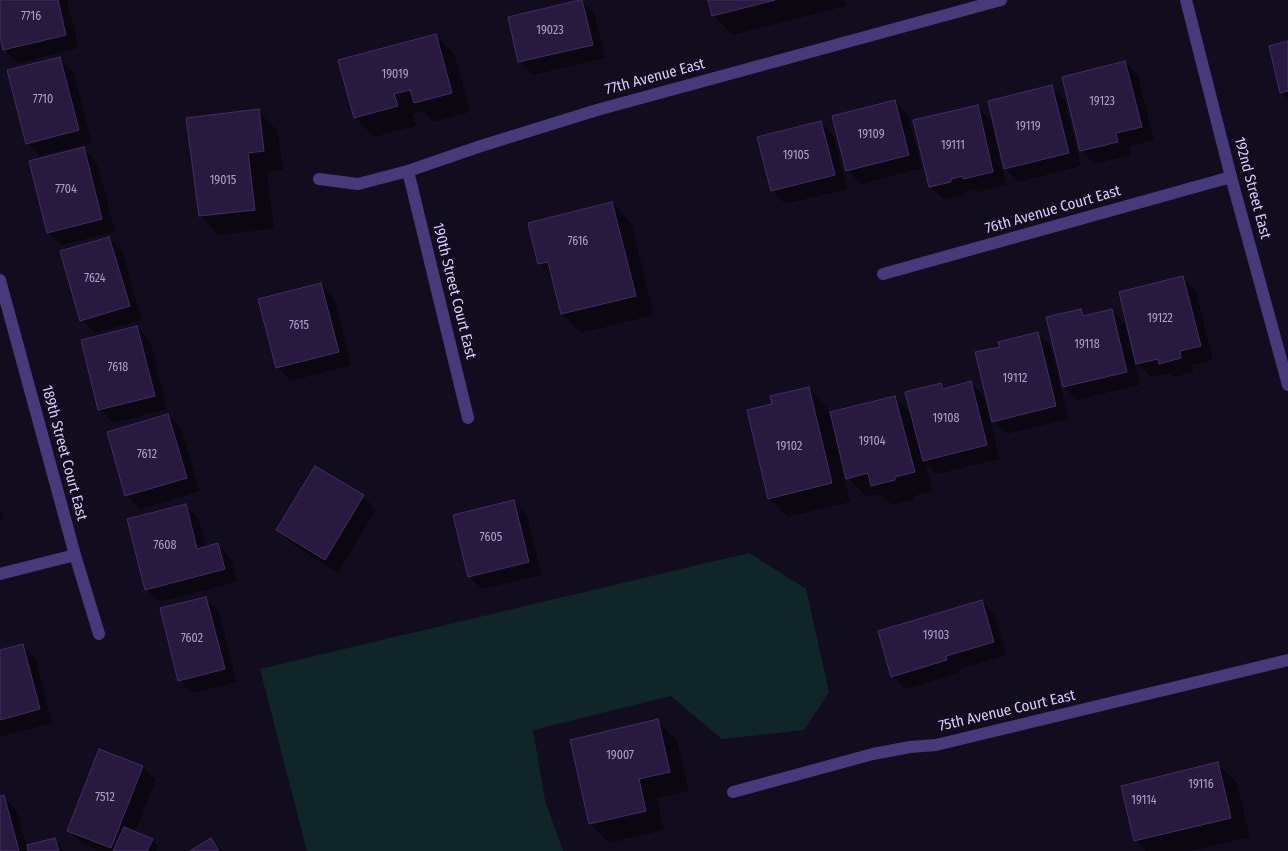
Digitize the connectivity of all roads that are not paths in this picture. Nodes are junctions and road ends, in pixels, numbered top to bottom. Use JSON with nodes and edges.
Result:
{"nodes":[{"id":1,"x":1002,"y":0,"type":"edge"},
{"id":2,"x":1186,"y":0,"type":"edge"},
{"id":3,"x":408,"y":172,"type":"junction"},
{"id":4,"x":1231,"y":177,"type":"junction"},
{"id":5,"x":319,"y":179,"type":"dead end"},
{"id":6,"x":883,"y":274,"type":"dead end"},
{"id":7,"x":0,"y":280,"type":"edge"},
{"id":8,"x":1288,"y":385,"type":"edge"},
{"id":9,"x":468,"y":418,"type":"dead end"},
{"id":10,"x":75,"y":555,"type":"junction"},
{"id":11,"x":0,"y":574,"type":"edge"},
{"id":12,"x":99,"y":634,"type":"dead end"},
{"id":13,"x":1288,"y":660,"type":"edge"},
{"id":14,"x":733,"y":792,"type":"dead end"}],
"edges":[{"from":1,"to":3,"type":"street","name":"77th Avenue East"},
{"from":2,"to":4,"type":"street","name":"192nd Street East"},
{"from":3,"to":5,"type":"street","name":"77th Avenue East"},
{"from":3,"to":9,"type":"street","name":"190th Street Court East"},
{"from":4,"to":6,"type":"street","name":"76th Avenue Court East"},
{"from":4,"to":8,"type":"street","name":"192nd Street East"},
{"from":7,"to":10,"type":"street","name":"189th Street Court East"},
{"from":10,"to":11,"type":"street"},
{"from":10,"to":12,"type":"street","name":"189th Street Court East"},
{"from":13,"to":14,"type":"street","name":"75th Avenue Court East"}]}
